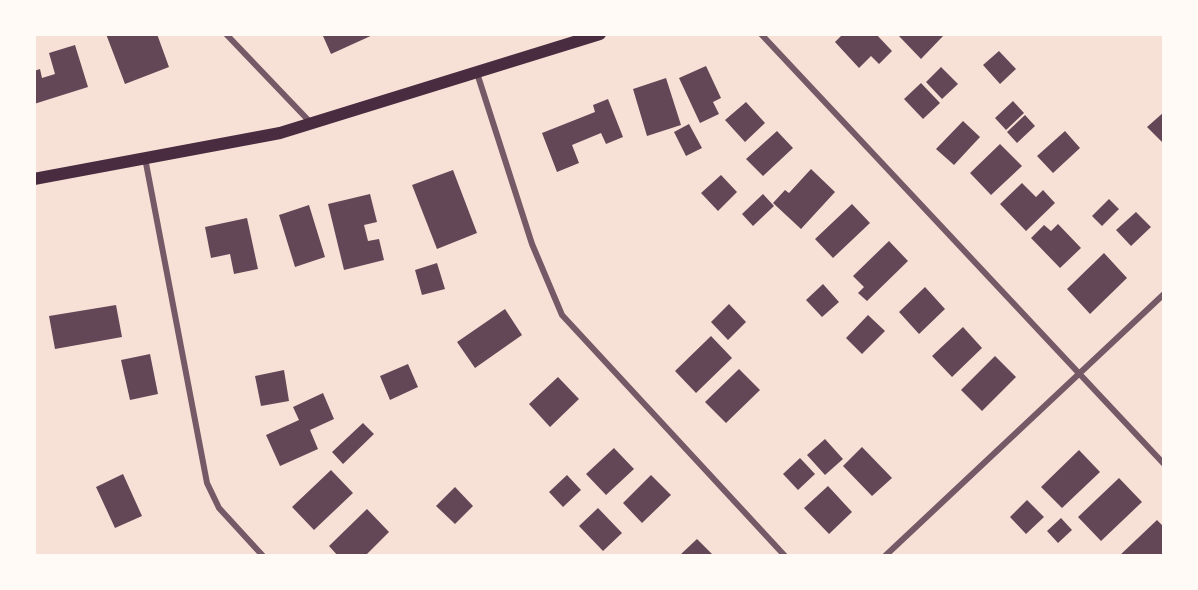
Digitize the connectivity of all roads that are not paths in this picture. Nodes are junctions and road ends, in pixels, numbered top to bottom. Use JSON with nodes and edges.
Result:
{"nodes":[{"id":1,"x":226,"y":34,"type":"edge"},
{"id":2,"x":600,"y":34,"type":"edge"},
{"id":3,"x":761,"y":34,"type":"edge"},
{"id":4,"x":477,"y":73,"type":"junction"},
{"id":5,"x":311,"y":123,"type":"junction"},
{"id":6,"x":145,"y":159,"type":"junction"},
{"id":7,"x":34,"y":179,"type":"edge"},
{"id":8,"x":1164,"y":294,"type":"edge"},
{"id":9,"x":1079,"y":374,"type":"junction"},
{"id":10,"x":1164,"y":464,"type":"edge"},
{"id":11,"x":263,"y":555,"type":"edge"},
{"id":12,"x":785,"y":555,"type":"edge"},
{"id":13,"x":885,"y":555,"type":"edge"}],
"edges":[{"from":1,"to":5,"type":"street"},
{"from":2,"to":4,"type":"main road"},
{"from":3,"to":9,"type":"street"},
{"from":4,"to":5,"type":"main road"},
{"from":4,"to":12,"type":"street"},
{"from":5,"to":6,"type":"main road"},
{"from":6,"to":7,"type":"main road"},
{"from":6,"to":11,"type":"street"},
{"from":8,"to":9,"type":"street"},
{"from":9,"to":10,"type":"street"},
{"from":9,"to":13,"type":"street"}]}
